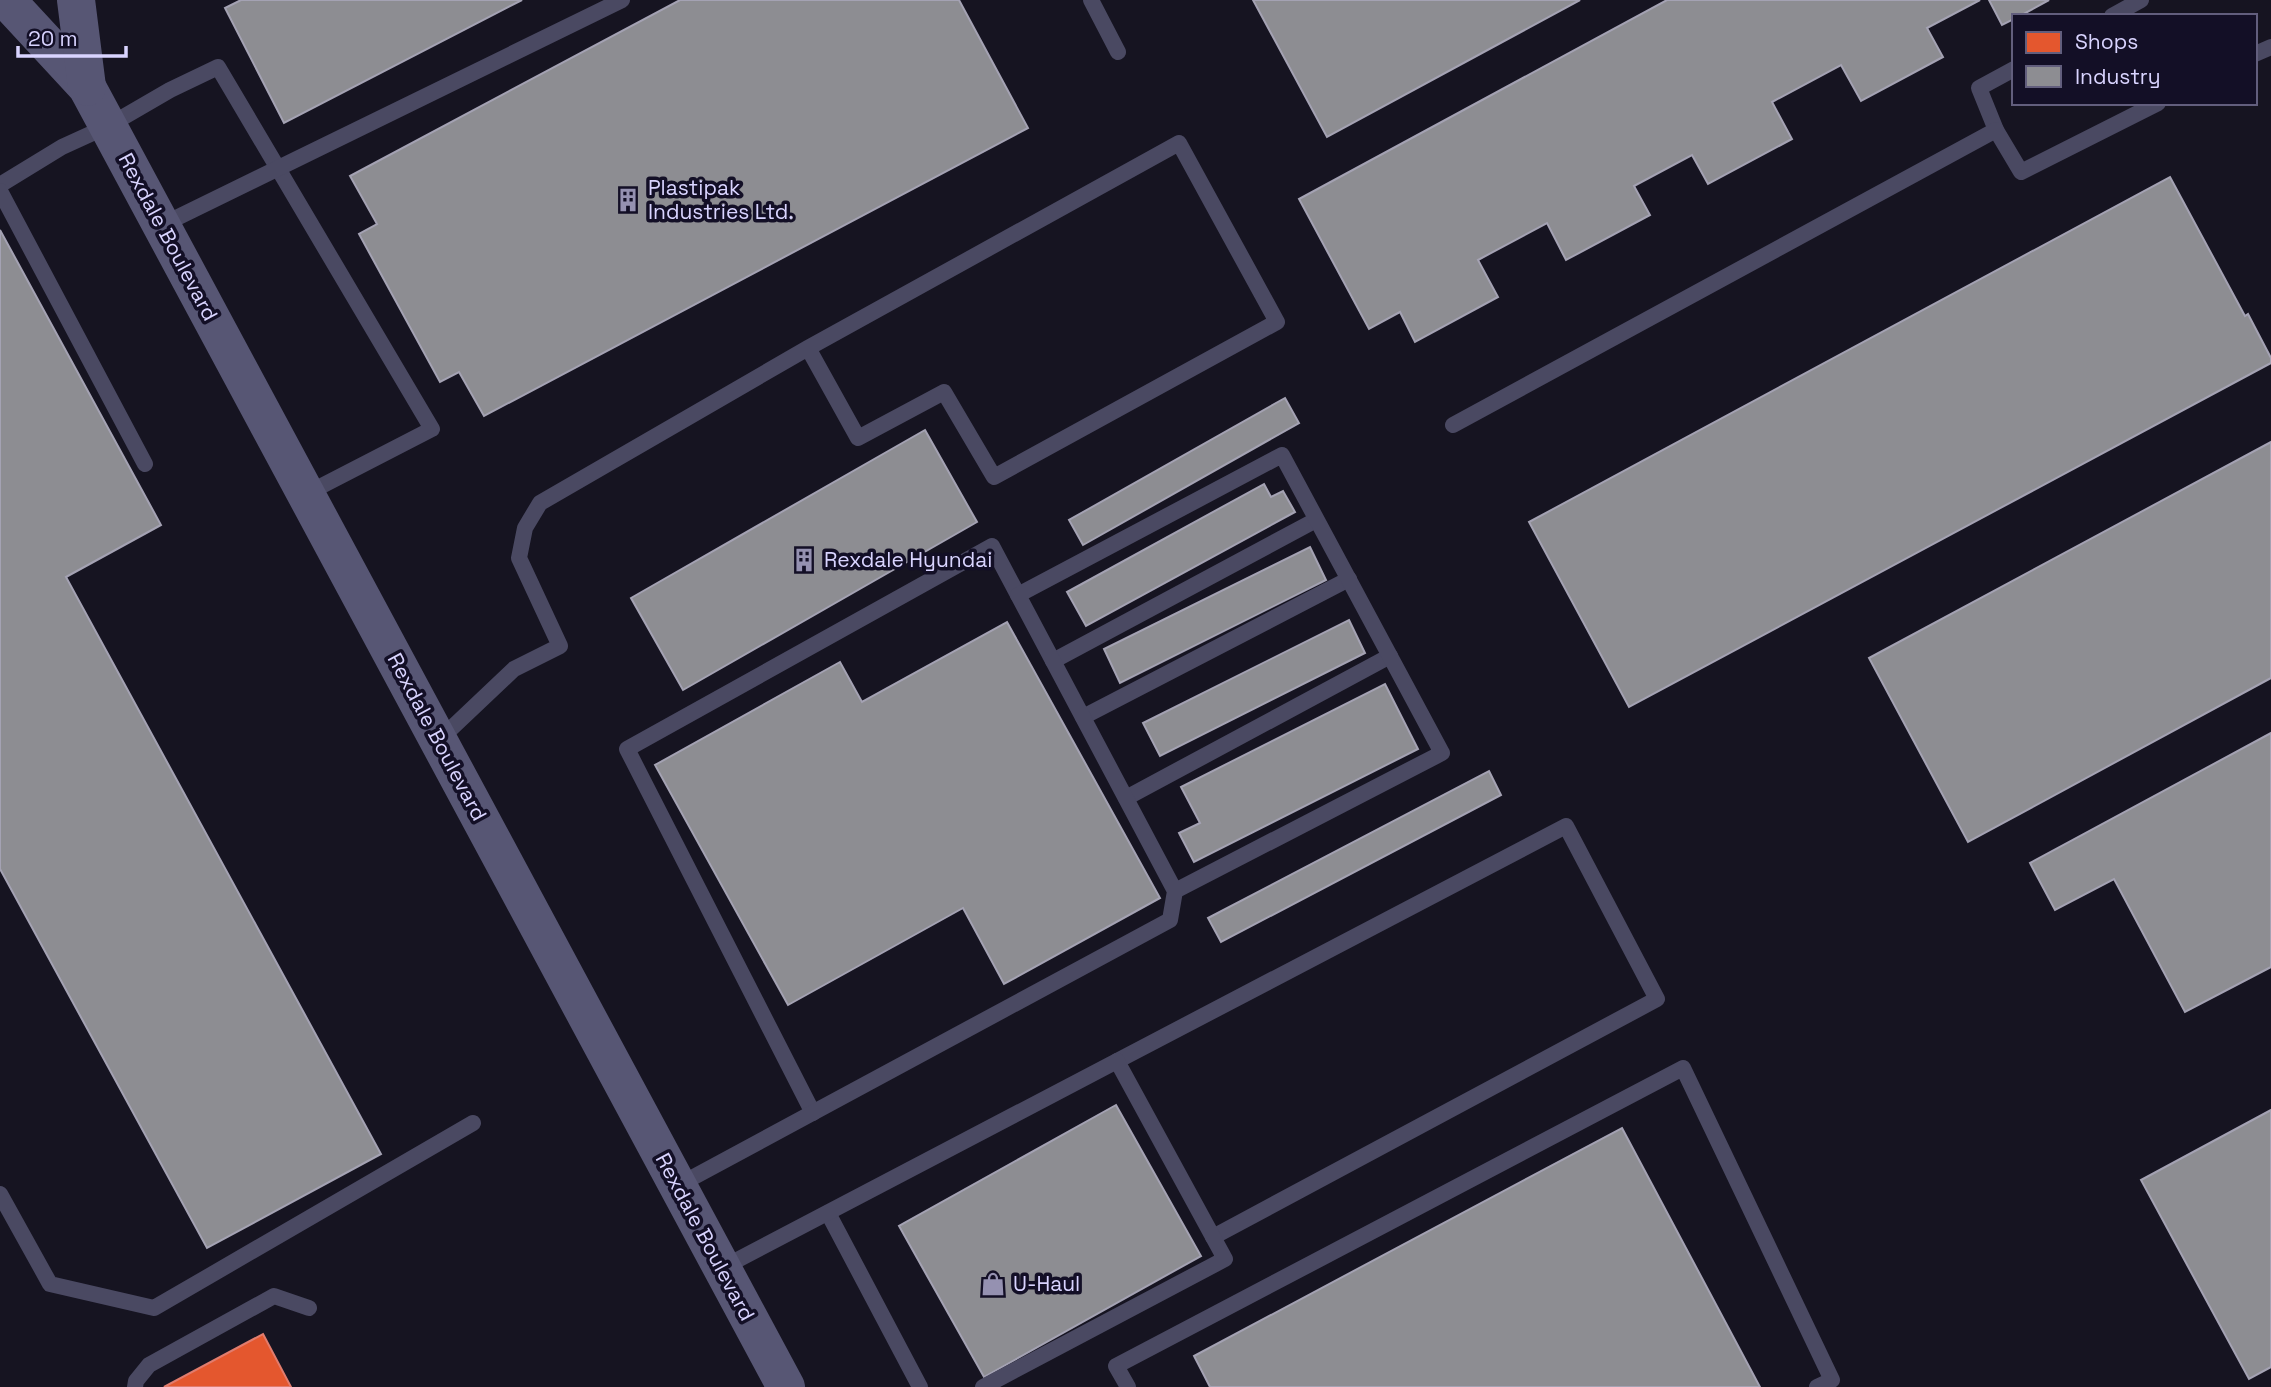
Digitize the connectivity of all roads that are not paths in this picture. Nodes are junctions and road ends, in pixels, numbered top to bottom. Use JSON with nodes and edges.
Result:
{"nodes":[{"id":1,"x":10,"y":0,"type":"edge"},
{"id":2,"x":76,"y":0,"type":"edge"},
{"id":3,"x":622,"y":0,"type":"edge"},
{"id":4,"x":1091,"y":0,"type":"edge"},
{"id":5,"x":2141,"y":0,"type":"edge"},
{"id":6,"x":2116,"y":14,"type":"edge"},
{"id":7,"x":1118,"y":52,"type":"dead end"},
{"id":8,"x":2012,"y":70,"type":"edge"},
{"id":9,"x":88,"y":87,"type":"junction"},
{"id":10,"x":2154,"y":105,"type":"edge"},
{"id":11,"x":108,"y":126,"type":"junction"},
{"id":12,"x":1996,"y":130,"type":"junction"},
{"id":13,"x":280,"y":169,"type":"junction"},
{"id":14,"x":0,"y":188,"type":"edge"},
{"id":15,"x":162,"y":225,"type":"junction"},
{"id":16,"x":808,"y":348,"type":"junction"},
{"id":17,"x":1453,"y":425,"type":"dead end"},
{"id":18,"x":145,"y":464,"type":"dead end"},
{"id":19,"x":306,"y":495,"type":"junction"},
{"id":20,"x":1316,"y":520,"type":"junction"},
{"id":21,"x":1349,"y":579,"type":"junction"},
{"id":22,"x":1018,"y":595,"type":"junction"},
{"id":23,"x":1390,"y":656,"type":"junction"},
{"id":24,"x":1053,"y":661,"type":"junction"},
{"id":25,"x":1083,"y":717,"type":"junction"},
{"id":26,"x":438,"y":741,"type":"junction"},
{"id":27,"x":1126,"y":798,"type":"junction"},
{"id":28,"x":1175,"y":891,"type":"junction"},
{"id":29,"x":1117,"y":1061,"type":"junction"},
{"id":30,"x":813,"y":1113,"type":"junction"},
{"id":31,"x":473,"y":1123,"type":"dead end"},
{"id":32,"x":677,"y":1186,"type":"junction"},
{"id":33,"x":0,"y":1194,"type":"edge"},
{"id":34,"x":828,"y":1213,"type":"junction"},
{"id":35,"x":1213,"y":1237,"type":"junction"},
{"id":36,"x":722,"y":1268,"type":"junction"},
{"id":37,"x":309,"y":1308,"type":"dead end"},
{"id":38,"x":1828,"y":1385,"type":"edge"},
{"id":39,"x":135,"y":1387,"type":"edge"},
{"id":40,"x":786,"y":1387,"type":"edge"},
{"id":41,"x":920,"y":1387,"type":"edge"},
{"id":42,"x":982,"y":1387,"type":"edge"},
{"id":43,"x":1128,"y":1387,"type":"edge"}],
"edges":[{"from":1,"to":9,"type":"main road","name":"Rexdale Boulevard"},
{"from":2,"to":9,"type":"main road","name":"Rexdale Boulevard"},
{"from":3,"to":13,"type":"lane"},
{"from":4,"to":7,"type":"lane"},
{"from":5,"to":6,"type":"lane"},
{"from":8,"to":12,"type":"lane"},
{"from":9,"to":11,"type":"main road","name":"Rexdale Boulevard"},
{"from":10,"to":12,"type":"lane"},
{"from":11,"to":13,"type":"lane"},
{"from":11,"to":14,"type":"lane"},
{"from":11,"to":15,"type":"main road","name":"Rexdale Boulevard"},
{"from":12,"to":17,"type":"lane"},
{"from":13,"to":15,"type":"lane"},
{"from":13,"to":19,"type":"lane"},
{"from":14,"to":18,"type":"lane"},
{"from":15,"to":19,"type":"main road","name":"Rexdale Boulevard"},
{"from":16,"to":16,"type":"lane"},
{"from":16,"to":26,"type":"lane"},
{"from":19,"to":26,"type":"main road","name":"Rexdale Boulevard"},
{"from":20,"to":21,"type":"lane"},
{"from":20,"to":22,"type":"lane"},
{"from":20,"to":24,"type":"lane"},
{"from":21,"to":23,"type":"lane"},
{"from":21,"to":25,"type":"lane"},
{"from":22,"to":24,"type":"lane"},
{"from":22,"to":30,"type":"lane"},
{"from":23,"to":27,"type":"lane"},
{"from":23,"to":28,"type":"lane"},
{"from":24,"to":25,"type":"lane"},
{"from":25,"to":27,"type":"lane"},
{"from":26,"to":32,"type":"main road","name":"Rexdale Boulevard"},
{"from":27,"to":28,"type":"lane"},
{"from":28,"to":30,"type":"lane"},
{"from":29,"to":34,"type":"lane"},
{"from":29,"to":35,"type":"lane"},
{"from":29,"to":35,"type":"lane"},
{"from":30,"to":32,"type":"lane"},
{"from":31,"to":33,"type":"lane"},
{"from":32,"to":36,"type":"main road","name":"Rexdale Boulevard"},
{"from":34,"to":36,"type":"lane"},
{"from":34,"to":41,"type":"lane"},
{"from":35,"to":42,"type":"lane"},
{"from":36,"to":40,"type":"main road","name":"Rexdale Boulevard"},
{"from":37,"to":39,"type":"lane"},
{"from":38,"to":43,"type":"lane"}]}
